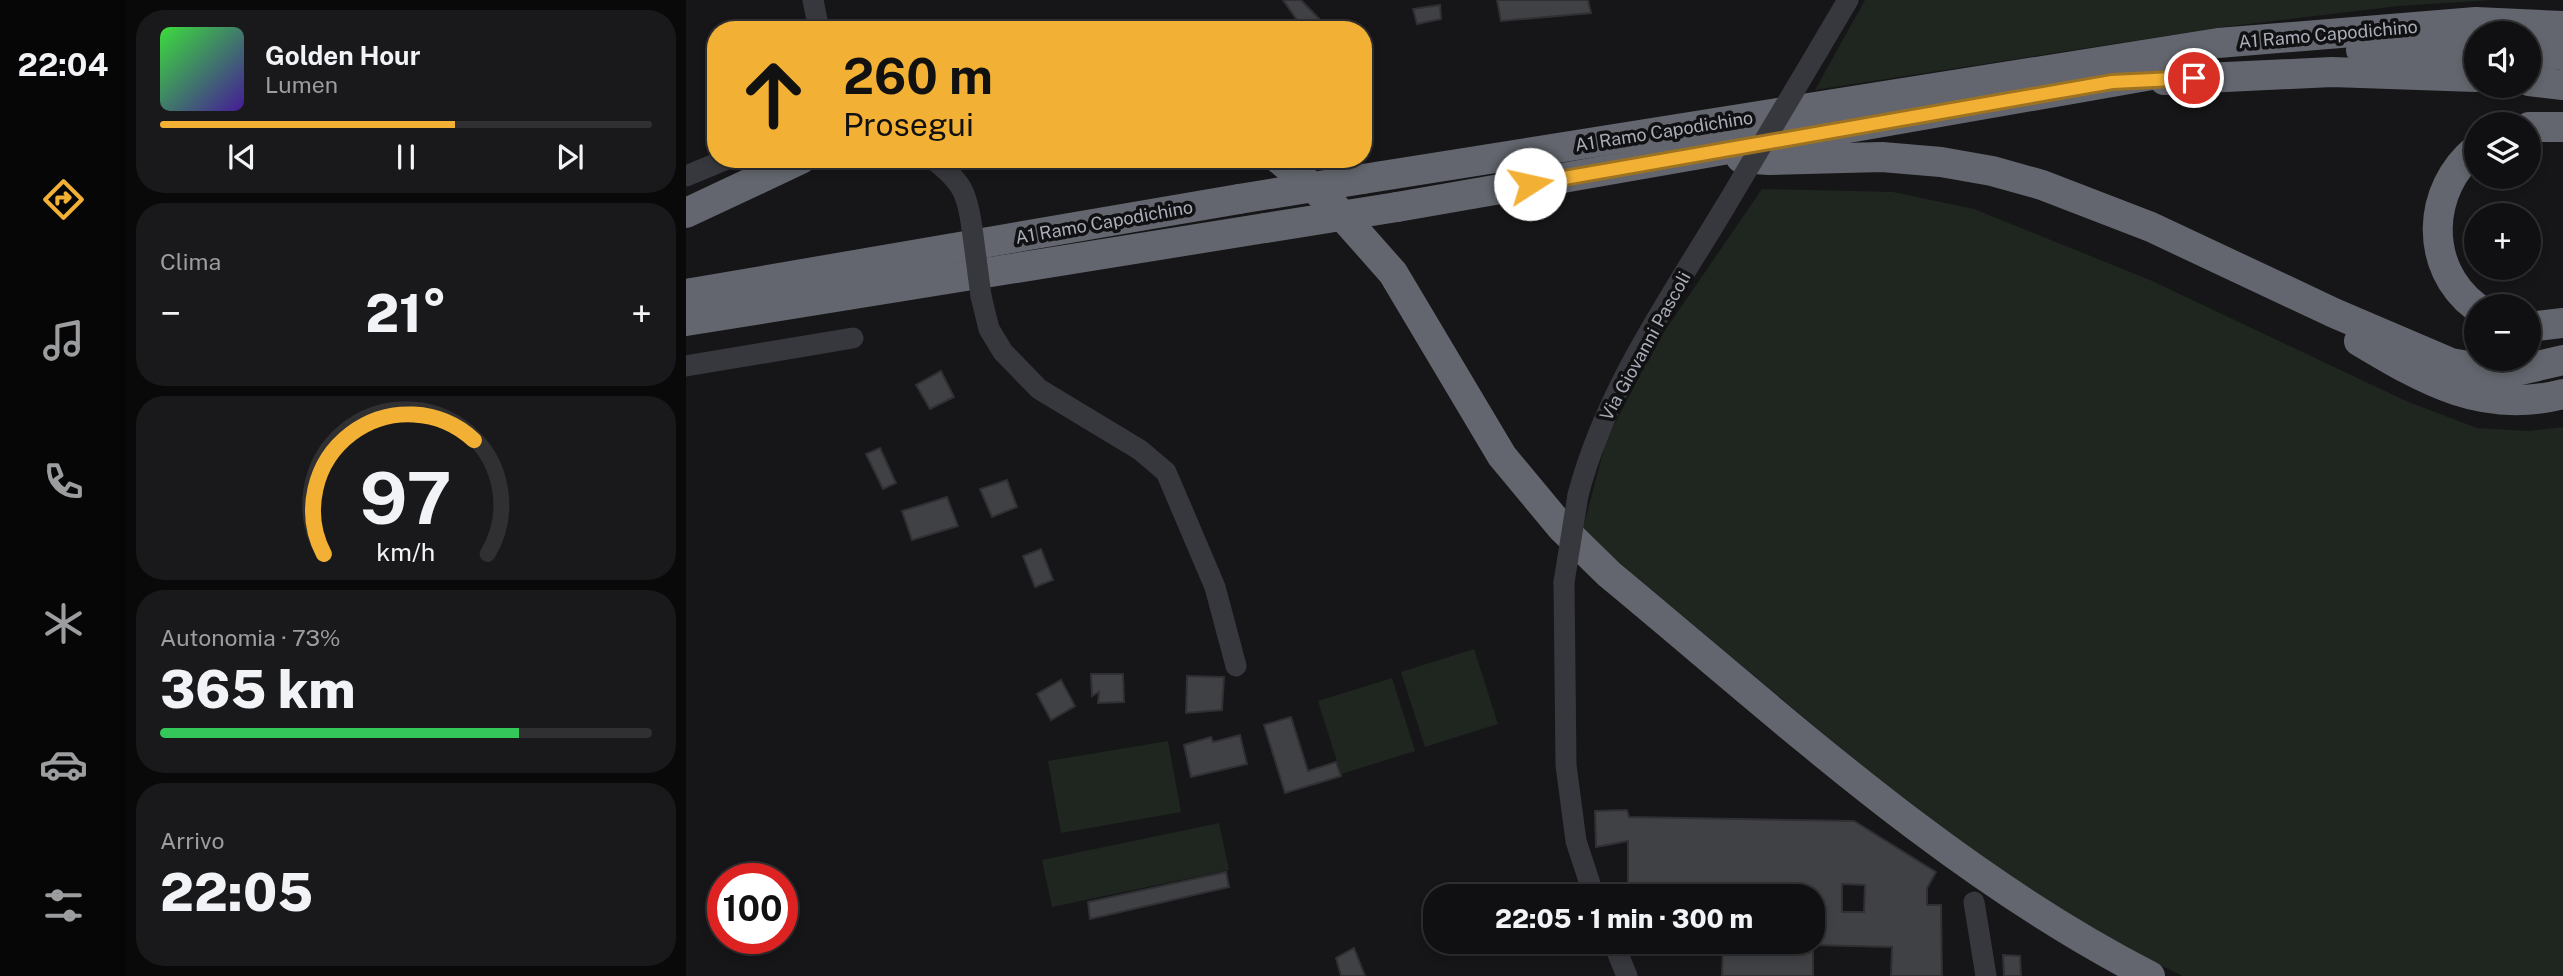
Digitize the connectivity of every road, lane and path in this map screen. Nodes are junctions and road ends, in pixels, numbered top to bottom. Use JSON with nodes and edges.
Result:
{"nodes":[{"id":1,"x":813,"y":0,"type":"edge"},
{"id":2,"x":1848,"y":0,"type":"edge"},
{"id":3,"x":817,"y":21,"type":"edge"},
{"id":4,"x":2563,"y":26,"type":"edge"},
{"id":5,"x":2464,"y":49,"type":"edge"},
{"id":6,"x":2541,"y":53,"type":"edge"},
{"id":7,"x":2563,"y":55,"type":"edge"},
{"id":8,"x":2464,"y":77,"type":"edge"},
{"id":9,"x":2112,"y":82,"type":"junction"},
{"id":10,"x":2541,"y":82,"type":"edge"},
{"id":11,"x":2563,"y":85,"type":"edge"},
{"id":12,"x":2541,"y":127,"type":"edge"},
{"id":13,"x":2563,"y":127,"type":"edge"},
{"id":14,"x":1696,"y":154,"type":"junction"},
{"id":15,"x":2464,"y":160,"type":"edge"},
{"id":16,"x":707,"y":167,"type":"edge"},
{"id":17,"x":782,"y":168,"type":"edge"},
{"id":18,"x":945,"y":168,"type":"edge"},
{"id":19,"x":1290,"y":168,"type":"edge"},
{"id":20,"x":686,"y":176,"type":"edge"},
{"id":21,"x":686,"y":213,"type":"edge"},
{"id":22,"x":2258,"y":278,"type":"junction"},
{"id":23,"x":686,"y":294,"type":"edge"},
{"id":24,"x":2464,"y":296,"type":"edge"},
{"id":25,"x":686,"y":321,"type":"edge"},
{"id":26,"x":2563,"y":323,"type":"edge"},
{"id":27,"x":2541,"y":326,"type":"edge"},
{"id":28,"x":853,"y":338,"type":"dead end"},
{"id":29,"x":2563,"y":360,"type":"edge"},
{"id":30,"x":686,"y":366,"type":"edge"},
{"id":31,"x":2563,"y":394,"type":"edge"},
{"id":32,"x":1236,"y":666,"type":"dead end"},
{"id":33,"x":1590,"y":884,"type":"edge"},
{"id":34,"x":1974,"y":902,"type":"dead end"},
{"id":35,"x":1618,"y":954,"type":"edge"},
{"id":36,"x":1627,"y":976,"type":"edge"},
{"id":37,"x":1986,"y":976,"type":"edge"},
{"id":38,"x":2150,"y":976,"type":"edge"}],
"edges":[{"from":1,"to":3,"type":"street"},
{"from":2,"to":33,"type":"street","name":"Via Giovanni Pascoli","bridge":true},
{"from":4,"to":23,"type":"highway","name":"A1 Ramo Capodichino","bridge":true},
{"from":5,"to":9,"type":"highway","name":"A1 Ramo Capodichino"},
{"from":6,"to":7,"type":"highway"},
{"from":8,"to":9,"type":"highway"},
{"from":9,"to":14,"type":"highway","name":"A1 Ramo Capodichino"},
{"from":10,"to":11,"type":"highway"},
{"from":12,"to":13,"type":"highway"},
{"from":14,"to":22,"type":"highway"},
{"from":14,"to":25,"type":"highway","name":"A1 Ramo Capodichino","bridge":true},
{"from":15,"to":24,"type":"highway"},
{"from":16,"to":20,"type":"street"},
{"from":17,"to":21,"type":"highway"},
{"from":18,"to":32,"type":"street","bridge":true},
{"from":19,"to":38,"type":"highway"},
{"from":22,"to":29,"type":"highway"},
{"from":22,"to":31,"type":"highway"},
{"from":26,"to":27,"type":"highway"},
{"from":28,"to":30,"type":"street"},
{"from":34,"to":37,"type":"street"},
{"from":35,"to":36,"type":"street"}]}
